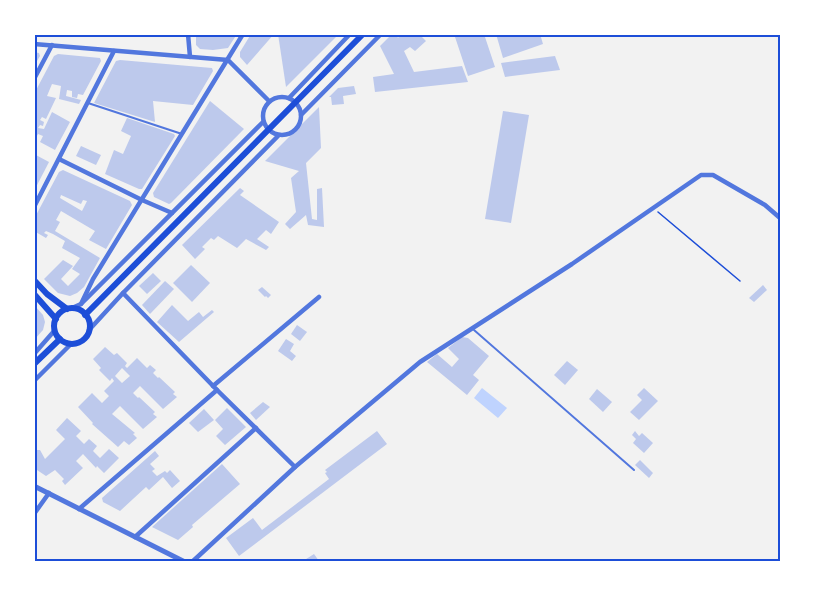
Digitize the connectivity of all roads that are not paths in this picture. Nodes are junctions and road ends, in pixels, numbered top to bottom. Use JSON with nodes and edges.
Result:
{"nodes":[{"id":1,"x":188,"y":34,"type":"edge"},
{"id":2,"x":243,"y":34,"type":"edge"},
{"id":3,"x":350,"y":34,"type":"edge"},
{"id":4,"x":363,"y":34,"type":"edge"},
{"id":5,"x":381,"y":34,"type":"edge"},
{"id":6,"x":34,"y":44,"type":"edge"},
{"id":7,"x":52,"y":45,"type":"junction"},
{"id":8,"x":114,"y":51,"type":"junction"},
{"id":9,"x":190,"y":57,"type":"junction"},
{"id":10,"x":228,"y":60,"type":"junction"},
{"id":11,"x":34,"y":79,"type":"edge"},
{"id":12,"x":289,"y":98,"type":"junction"},
{"id":13,"x":269,"y":101,"type":"junction"},
{"id":14,"x":296,"y":102,"type":"junction"},
{"id":15,"x":87,"y":103,"type":"junction"},
{"id":16,"x":301,"y":115,"type":"junction"},
{"id":17,"x":262,"y":122,"type":"junction"},
{"id":18,"x":269,"y":130,"type":"junction"},
{"id":19,"x":182,"y":134,"type":"junction"},
{"id":20,"x":278,"y":136,"type":"junction"},
{"id":21,"x":59,"y":159,"type":"junction"},
{"id":22,"x":142,"y":200,"type":"junction"},
{"id":23,"x":34,"y":207,"type":"edge"},
{"id":24,"x":172,"y":213,"type":"junction"},
{"id":25,"x":780,"y":218,"type":"edge"},
{"id":26,"x":34,"y":280,"type":"edge"},
{"id":27,"x":34,"y":294,"type":"edge"},
{"id":28,"x":123,"y":294,"type":"junction"},
{"id":29,"x":319,"y":297,"type":"dead end"},
{"id":30,"x":81,"y":304,"type":"junction"},
{"id":31,"x":69,"y":309,"type":"junction"},
{"id":32,"x":86,"y":315,"type":"junction"},
{"id":33,"x":56,"y":319,"type":"junction"},
{"id":34,"x":471,"y":328,"type":"junction"},
{"id":35,"x":55,"y":330,"type":"junction"},
{"id":36,"x":89,"y":330,"type":"junction"},
{"id":37,"x":60,"y":339,"type":"junction"},
{"id":38,"x":71,"y":344,"type":"junction"},
{"id":39,"x":34,"y":354,"type":"edge"},
{"id":40,"x":34,"y":364,"type":"edge"},
{"id":41,"x":34,"y":381,"type":"edge"},
{"id":42,"x":215,"y":388,"type":"junction"},
{"id":43,"x":255,"y":428,"type":"junction"},
{"id":44,"x":295,"y":467,"type":"junction"},
{"id":45,"x":634,"y":470,"type":"dead end"},
{"id":46,"x":34,"y":486,"type":"edge"},
{"id":47,"x":49,"y":493,"type":"junction"},
{"id":48,"x":79,"y":509,"type":"junction"},
{"id":49,"x":34,"y":514,"type":"edge"},
{"id":50,"x":135,"y":537,"type":"junction"},
{"id":51,"x":185,"y":561,"type":"edge"},
{"id":52,"x":192,"y":561,"type":"edge"}],
"edges":[{"from":1,"to":9,"type":"street"},
{"from":2,"to":10,"type":"street"},
{"from":3,"to":12,"type":"street"},
{"from":4,"to":14,"type":"main road"},
{"from":5,"to":16,"type":"street"},
{"from":6,"to":7,"type":"street"},
{"from":7,"to":8,"type":"street"},
{"from":7,"to":11,"type":"street"},
{"from":8,"to":9,"type":"street"},
{"from":8,"to":15,"type":"street"},
{"from":9,"to":10,"type":"street"},
{"from":10,"to":13,"type":"street"},
{"from":10,"to":19,"type":"street"},
{"from":12,"to":13,"type":"street"},
{"from":12,"to":14,"type":"street"},
{"from":13,"to":17,"type":"street"},
{"from":14,"to":16,"type":"street"},
{"from":14,"to":18,"type":"main road"},
{"from":15,"to":19,"type":"lane"},
{"from":15,"to":21,"type":"street"},
{"from":16,"to":20,"type":"street"},
{"from":17,"to":18,"type":"street"},
{"from":17,"to":24,"type":"street"},
{"from":18,"to":20,"type":"street"},
{"from":18,"to":32,"type":"main road"},
{"from":19,"to":22,"type":"street"},
{"from":20,"to":28,"type":"street"},
{"from":21,"to":22,"type":"street"},
{"from":21,"to":23,"type":"street"},
{"from":22,"to":24,"type":"street"},
{"from":22,"to":30,"type":"street"},
{"from":24,"to":30,"type":"street"},
{"from":25,"to":34,"type":"street"},
{"from":26,"to":31,"type":"main road"},
{"from":27,"to":33,"type":"main road"},
{"from":28,"to":36,"type":"street"},
{"from":28,"to":42,"type":"street"},
{"from":29,"to":42,"type":"street"},
{"from":30,"to":31,"type":"street"},
{"from":31,"to":32,"type":"main road"},
{"from":31,"to":33,"type":"main road"},
{"from":32,"to":36,"type":"main road"},
{"from":33,"to":35,"type":"main road"},
{"from":34,"to":44,"type":"street"},
{"from":34,"to":45,"type":"lane"},
{"from":35,"to":37,"type":"main road"},
{"from":35,"to":39,"type":"street"},
{"from":36,"to":38,"type":"main road"},
{"from":37,"to":38,"type":"main road"},
{"from":37,"to":40,"type":"main road"},
{"from":38,"to":41,"type":"street"},
{"from":42,"to":43,"type":"street"},
{"from":42,"to":48,"type":"street"},
{"from":43,"to":44,"type":"street"},
{"from":43,"to":50,"type":"street"},
{"from":44,"to":52,"type":"street"},
{"from":46,"to":47,"type":"street"},
{"from":47,"to":48,"type":"street"},
{"from":47,"to":49,"type":"street"},
{"from":48,"to":50,"type":"street"},
{"from":50,"to":51,"type":"street"}]}
